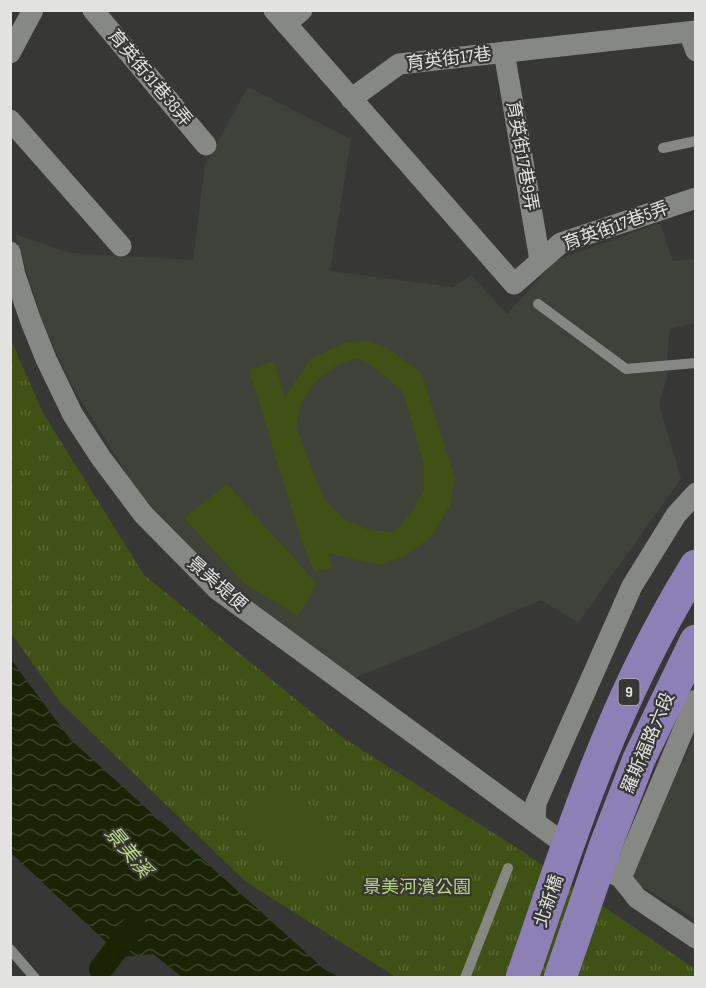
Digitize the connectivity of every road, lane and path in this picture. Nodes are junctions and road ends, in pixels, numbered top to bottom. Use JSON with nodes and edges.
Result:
{"nodes":[{"id":1,"x":33,"y":10,"type":"edge"},
{"id":2,"x":93,"y":10,"type":"edge"},
{"id":3,"x":287,"y":15,"type":"edge"},
{"id":4,"x":693,"y":38,"type":"edge"},
{"id":5,"x":504,"y":52,"type":"junction"},
{"id":6,"x":10,"y":53,"type":"edge"},
{"id":7,"x":351,"y":99,"type":"junction"},
{"id":8,"x":10,"y":120,"type":"edge"},
{"id":9,"x":696,"y":141,"type":"edge"},
{"id":10,"x":206,"y":145,"type":"dead end"},
{"id":11,"x":663,"y":148,"type":"dead end"},
{"id":12,"x":696,"y":198,"type":"edge"},
{"id":13,"x":121,"y":246,"type":"dead end"},
{"id":14,"x":10,"y":252,"type":"edge"},
{"id":15,"x":540,"y":260,"type":"junction"},
{"id":16,"x":538,"y":304,"type":"dead end"},
{"id":17,"x":696,"y":363,"type":"edge"},
{"id":18,"x":696,"y":493,"type":"edge"},
{"id":19,"x":696,"y":566,"type":"edge"},
{"id":20,"x":696,"y":641,"type":"edge"},
{"id":21,"x":696,"y":700,"type":"edge"},
{"id":22,"x":536,"y":822,"type":"junction"},
{"id":23,"x":565,"y":830,"type":"junction"},
{"id":24,"x":612,"y":866,"type":"junction"},
{"id":25,"x":508,"y":868,"type":"dead end"},
{"id":26,"x":696,"y":938,"type":"edge"},
{"id":27,"x":10,"y":949,"type":"edge"},
{"id":28,"x":35,"y":978,"type":"edge"},
{"id":29,"x":465,"y":978,"type":"edge"},
{"id":30,"x":522,"y":978,"type":"edge"},
{"id":31,"x":560,"y":978,"type":"edge"}],
"edges":[{"from":1,"to":6,"type":"street"},
{"from":2,"to":10,"type":"street","name":"育英街31巷38弄"},
{"from":3,"to":7,"type":"street"},
{"from":4,"to":5,"type":"street","name":"育英街17巷"},
{"from":5,"to":7,"type":"street","name":"育英街17巷"},
{"from":5,"to":15,"type":"street","name":"育英街17巷9弄"},
{"from":7,"to":15,"type":"street","name":"育英街17巷5弄"},
{"from":8,"to":13,"type":"street"},
{"from":9,"to":11,"type":"lane"},
{"from":12,"to":15,"type":"street","name":"育英街17巷5弄"},
{"from":14,"to":22,"type":"street","name":"景美堤便"},
{"from":16,"to":17,"type":"lane"},
{"from":18,"to":22,"type":"street"},
{"from":19,"to":23,"type":"main road","name":"羅斯福路六段","number":"9"},
{"from":20,"to":24,"type":"main road","name":"羅斯福路六段","number":"9"},
{"from":21,"to":24,"type":"street"},
{"from":22,"to":23,"type":"street","name":"景美堤便"},
{"from":23,"to":30,"type":"main road","name":"北新橋","number":"9"},
{"from":24,"to":26,"type":"street"},
{"from":24,"to":31,"type":"main road","name":"北新橋","number":"9"},
{"from":25,"to":29,"type":"lane"},
{"from":27,"to":28,"type":"lane"}]}
